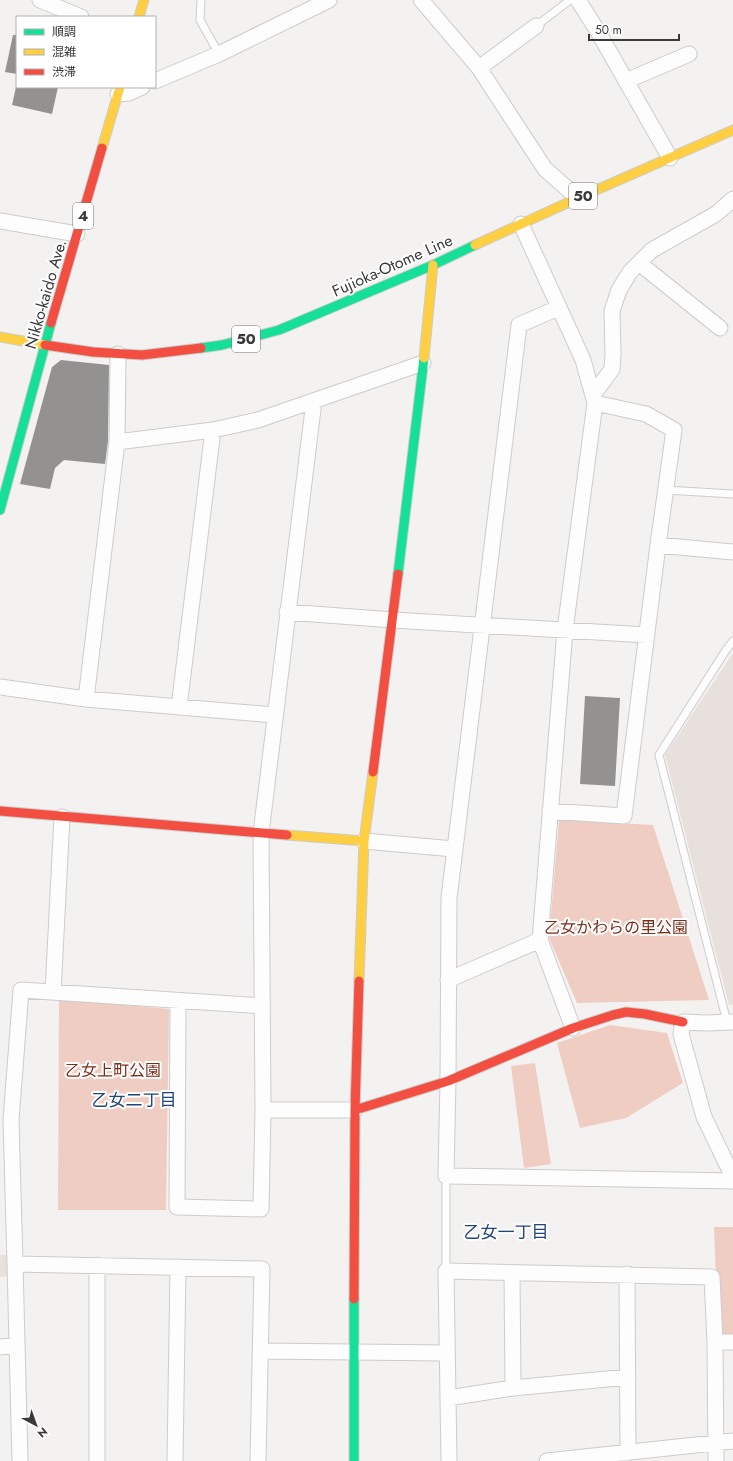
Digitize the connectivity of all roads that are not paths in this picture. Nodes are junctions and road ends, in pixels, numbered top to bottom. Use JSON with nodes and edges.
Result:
{"nodes":[{"id":1,"x":40,"y":0,"type":"edge"},
{"id":2,"x":144,"y":0,"type":"edge"},
{"id":3,"x":201,"y":0,"type":"edge"},
{"id":4,"x":329,"y":0,"type":"edge"},
{"id":5,"x":421,"y":0,"type":"edge"},
{"id":6,"x":570,"y":0,"type":"edge"},
{"id":7,"x":578,"y":0,"type":"edge"},
{"id":8,"x":79,"y":16,"type":"edge"},
{"id":9,"x":140,"y":16,"type":"edge"},
{"id":10,"x":536,"y":26,"type":"joint"},
{"id":11,"x":219,"y":54,"type":"junction"},
{"id":12,"x":690,"y":54,"type":"dead end"},
{"id":13,"x":479,"y":68,"type":"junction"},
{"id":14,"x":626,"y":80,"type":"junction"},
{"id":15,"x":156,"y":81,"type":"edge"},
{"id":16,"x":140,"y":88,"type":"edge"},
{"id":17,"x":119,"y":91,"type":"edge"},
{"id":18,"x":733,"y":130,"type":"edge"},
{"id":19,"x":670,"y":158,"type":"junction"},
{"id":20,"x":578,"y":198,"type":"junction"},
{"id":21,"x":733,"y":200,"type":"edge"},
{"id":22,"x":0,"y":221,"type":"edge"},
{"id":23,"x":521,"y":224,"type":"junction"},
{"id":24,"x":78,"y":234,"type":"junction"},
{"id":25,"x":639,"y":263,"type":"junction"},
{"id":26,"x":433,"y":265,"type":"junction"},
{"id":27,"x":558,"y":308,"type":"junction"},
{"id":28,"x":720,"y":328,"type":"dead end"},
{"id":29,"x":0,"y":337,"type":"edge"},
{"id":30,"x":45,"y":345,"type":"junction"},
{"id":31,"x":118,"y":354,"type":"junction"},
{"id":32,"x":423,"y":363,"type":"junction"},
{"id":33,"x":594,"y":399,"type":"junction"},
{"id":34,"x":314,"y":401,"type":"junction"},
{"id":35,"x":213,"y":430,"type":"junction"},
{"id":36,"x":117,"y":442,"type":"junction"},
{"id":37,"x":666,"y":490,"type":"junction"},
{"id":38,"x":733,"y":494,"type":"edge"},
{"id":39,"x":0,"y":510,"type":"edge"},
{"id":40,"x":658,"y":545,"type":"junction"},
{"id":41,"x":733,"y":552,"type":"edge"},
{"id":42,"x":287,"y":612,"type":"junction"},
{"id":43,"x":392,"y":620,"type":"junction"},
{"id":44,"x":483,"y":626,"type":"junction"},
{"id":45,"x":566,"y":630,"type":"junction"},
{"id":46,"x":647,"y":635,"type":"junction"},
{"id":47,"x":733,"y":641,"type":"edge"},
{"id":48,"x":0,"y":687,"type":"edge"},
{"id":49,"x":86,"y":699,"type":"junction"},
{"id":50,"x":179,"y":707,"type":"junction"},
{"id":51,"x":274,"y":715,"type":"junction"},
{"id":52,"x":0,"y":811,"type":"edge"},
{"id":53,"x":550,"y":811,"type":"junction"},
{"id":54,"x":62,"y":817,"type":"junction"},
{"id":55,"x":261,"y":832,"type":"junction"},
{"id":56,"x":364,"y":841,"type":"junction"},
{"id":57,"x":454,"y":848,"type":"junction"},
{"id":58,"x":540,"y":940,"type":"junction"},
{"id":59,"x":448,"y":980,"type":"junction"},
{"id":60,"x":53,"y":992,"type":"junction"},
{"id":61,"x":178,"y":1000,"type":"junction"},
{"id":62,"x":262,"y":1006,"type":"junction"},
{"id":63,"x":683,"y":1022,"type":"junction"},
{"id":64,"x":730,"y":1022,"type":"edge"},
{"id":65,"x":573,"y":1028,"type":"junction"},
{"id":66,"x":448,"y":1081,"type":"junction"},
{"id":67,"x":263,"y":1110,"type":"junction"},
{"id":68,"x":355,"y":1110,"type":"junction"},
{"id":69,"x":5,"y":1120,"type":"edge"},
{"id":70,"x":446,"y":1176,"type":"junction"},
{"id":71,"x":733,"y":1177,"type":"edge"},
{"id":72,"x":733,"y":1181,"type":"edge"},
{"id":73,"x":15,"y":1264,"type":"junction"},
{"id":74,"x":97,"y":1266,"type":"junction"},
{"id":75,"x":178,"y":1267,"type":"junction"},
{"id":76,"x":446,"y":1271,"type":"junction"},
{"id":77,"x":512,"y":1273,"type":"junction"},
{"id":78,"x":627,"y":1274,"type":"junction"},
{"id":79,"x":715,"y":1342,"type":"junction"},
{"id":80,"x":733,"y":1342,"type":"edge"},
{"id":81,"x":17,"y":1345,"type":"junction"},
{"id":82,"x":0,"y":1347,"type":"edge"},
{"id":83,"x":260,"y":1351,"type":"junction"},
{"id":84,"x":353,"y":1352,"type":"junction"},
{"id":85,"x":446,"y":1353,"type":"junction"},
{"id":86,"x":628,"y":1377,"type":"junction"},
{"id":87,"x":513,"y":1388,"type":"junction"},
{"id":88,"x":448,"y":1398,"type":"junction"},
{"id":89,"x":733,"y":1441,"type":"edge"},
{"id":90,"x":715,"y":1443,"type":"junction"},
{"id":91,"x":628,"y":1453,"type":"junction"},
{"id":92,"x":20,"y":1461,"type":"edge"},
{"id":93,"x":96,"y":1461,"type":"edge"},
{"id":94,"x":175,"y":1461,"type":"edge"},
{"id":95,"x":258,"y":1461,"type":"edge"},
{"id":96,"x":354,"y":1461,"type":"edge"},
{"id":97,"x":449,"y":1461,"type":"edge"},
{"id":98,"x":548,"y":1461,"type":"edge"},
{"id":99,"x":716,"y":1461,"type":"edge"}],
"edges":[{"from":1,"to":8,"type":"street"},
{"from":2,"to":9,"type":"main road"},
{"from":3,"to":11,"type":"lane"},
{"from":4,"to":11,"type":"street"},
{"from":5,"to":13,"type":"street"},
{"from":6,"to":10,"type":"lane"},
{"from":7,"to":14,"type":"street"},
{"from":10,"to":13,"type":"street"},
{"from":11,"to":15,"type":"street"},
{"from":12,"to":14,"type":"street"},
{"from":13,"to":20,"type":"street"},
{"from":14,"to":19,"type":"street"},
{"from":16,"to":17,"type":"street"},
{"from":17,"to":24,"type":"main road","name":"Nikko-kaido Ave.","number":"4"},
{"from":18,"to":19,"type":"main road","name":"Fujioka-Otome Line","number":"50"},
{"from":19,"to":20,"type":"main road","name":"Fujioka-Otome Line","number":"50"},
{"from":20,"to":23,"type":"main road","name":"Fujioka-Otome Line","number":"50"},
{"from":21,"to":25,"type":"street"},
{"from":22,"to":24,"type":"street"},
{"from":23,"to":26,"type":"main road","name":"Fujioka-Otome Line","number":"50"},
{"from":23,"to":27,"type":"street"},
{"from":24,"to":30,"type":"main road","name":"Nikko-kaido Ave.","number":"4"},
{"from":25,"to":28,"type":"street"},
{"from":25,"to":33,"type":"street"},
{"from":26,"to":31,"type":"main road","name":"Fujioka-Otome Line","number":"50"},
{"from":26,"to":32,"type":"main road"},
{"from":27,"to":33,"type":"street"},
{"from":27,"to":44,"type":"street"},
{"from":29,"to":30,"type":"main road","name":"Fujioka-Otome Line"},
{"from":30,"to":31,"type":"main road","name":"Fujioka-Otome Line","number":"50"},
{"from":30,"to":39,"type":"main road","name":"Nikko-kaido Ave.","number":"4"},
{"from":31,"to":36,"type":"street"},
{"from":32,"to":34,"type":"street"},
{"from":32,"to":43,"type":"main road"},
{"from":33,"to":37,"type":"street"},
{"from":33,"to":45,"type":"street"},
{"from":34,"to":35,"type":"street"},
{"from":34,"to":42,"type":"street"},
{"from":35,"to":36,"type":"street"},
{"from":35,"to":50,"type":"street"},
{"from":36,"to":49,"type":"street"},
{"from":37,"to":38,"type":"lane"},
{"from":37,"to":40,"type":"street"},
{"from":40,"to":41,"type":"street"},
{"from":40,"to":46,"type":"street"},
{"from":42,"to":43,"type":"street"},
{"from":42,"to":51,"type":"street"},
{"from":43,"to":44,"type":"street"},
{"from":43,"to":56,"type":"main road"},
{"from":44,"to":45,"type":"street"},
{"from":44,"to":57,"type":"street"},
{"from":45,"to":46,"type":"street"},
{"from":45,"to":53,"type":"street"},
{"from":46,"to":53,"type":"street"},
{"from":47,"to":64,"type":"lane"},
{"from":48,"to":49,"type":"street"},
{"from":49,"to":50,"type":"street"},
{"from":50,"to":51,"type":"street"},
{"from":51,"to":55,"type":"street"},
{"from":52,"to":54,"type":"main road"},
{"from":53,"to":58,"type":"street"},
{"from":54,"to":55,"type":"main road"},
{"from":54,"to":60,"type":"street"},
{"from":55,"to":56,"type":"main road"},
{"from":55,"to":62,"type":"street"},
{"from":56,"to":57,"type":"street"},
{"from":56,"to":68,"type":"main road"},
{"from":57,"to":59,"type":"street"},
{"from":58,"to":59,"type":"street"},
{"from":58,"to":65,"type":"street"},
{"from":59,"to":66,"type":"street"},
{"from":60,"to":61,"type":"street"},
{"from":60,"to":69,"type":"street"},
{"from":61,"to":62,"type":"street"},
{"from":61,"to":67,"type":"street"},
{"from":62,"to":67,"type":"street"},
{"from":63,"to":64,"type":"street"},
{"from":63,"to":65,"type":"main road"},
{"from":63,"to":71,"type":"street"},
{"from":65,"to":66,"type":"main road"},
{"from":66,"to":68,"type":"main road"},
{"from":66,"to":70,"type":"street"},
{"from":67,"to":68,"type":"street"},
{"from":68,"to":84,"type":"main road"},
{"from":69,"to":73,"type":"street"},
{"from":70,"to":72,"type":"street"},
{"from":70,"to":76,"type":"lane"},
{"from":73,"to":74,"type":"street"},
{"from":73,"to":81,"type":"street"},
{"from":74,"to":75,"type":"street"},
{"from":74,"to":93,"type":"street"},
{"from":75,"to":83,"type":"street"},
{"from":75,"to":94,"type":"street"},
{"from":76,"to":77,"type":"street"},
{"from":76,"to":85,"type":"street"},
{"from":77,"to":78,"type":"street"},
{"from":77,"to":87,"type":"street"},
{"from":78,"to":79,"type":"street"},
{"from":78,"to":86,"type":"street"},
{"from":79,"to":80,"type":"street"},
{"from":79,"to":90,"type":"street"},
{"from":81,"to":82,"type":"street"},
{"from":81,"to":92,"type":"street"},
{"from":83,"to":84,"type":"street"},
{"from":83,"to":95,"type":"street"},
{"from":84,"to":85,"type":"street"},
{"from":84,"to":96,"type":"main road"},
{"from":85,"to":88,"type":"street"},
{"from":86,"to":87,"type":"street"},
{"from":86,"to":91,"type":"street"},
{"from":87,"to":88,"type":"street"},
{"from":88,"to":97,"type":"street"},
{"from":89,"to":90,"type":"street"},
{"from":90,"to":91,"type":"street"},
{"from":90,"to":99,"type":"street"},
{"from":91,"to":98,"type":"street"}]}
